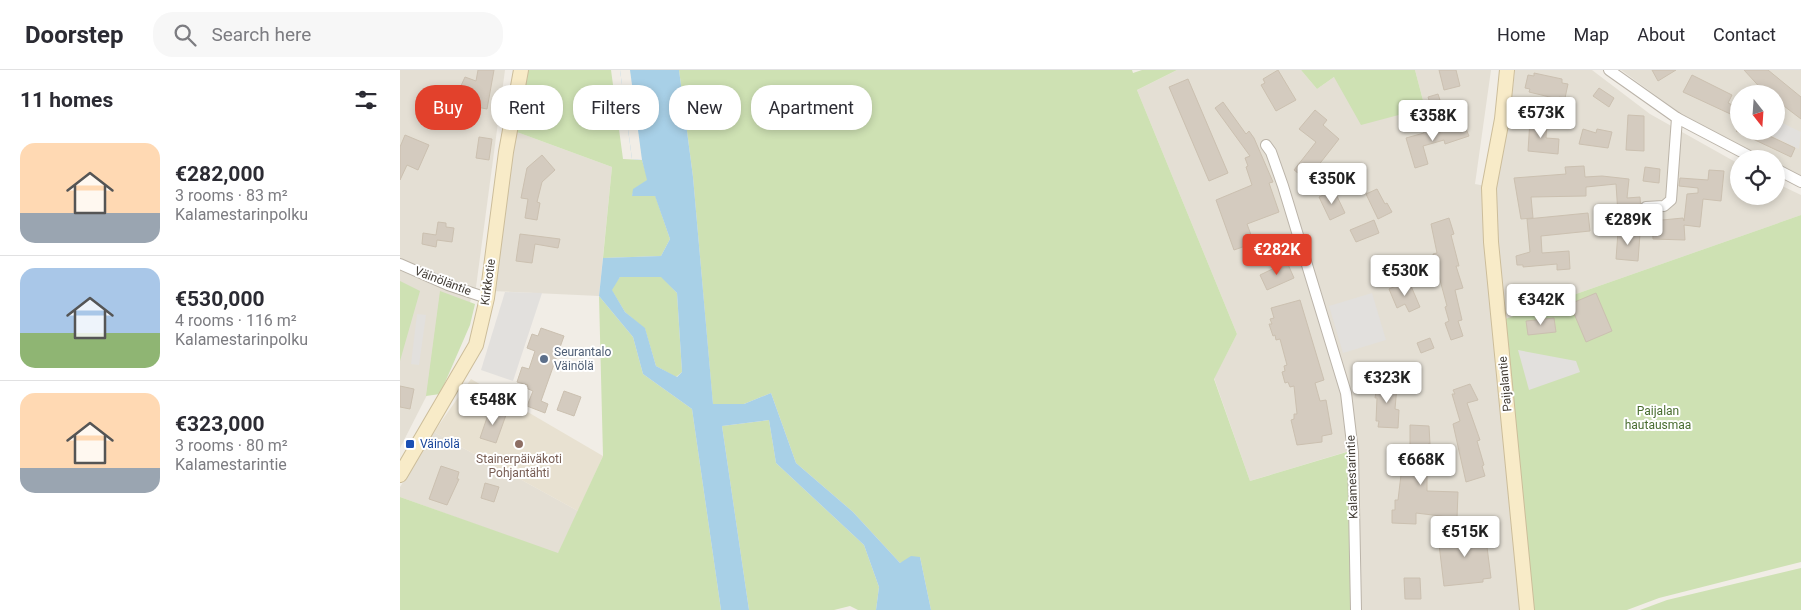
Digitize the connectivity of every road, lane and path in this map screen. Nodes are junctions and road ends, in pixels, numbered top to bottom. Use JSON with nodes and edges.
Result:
{"nodes":[{"id":1,"x":521,"y":70,"type":"edge"},
{"id":2,"x":1508,"y":70,"type":"edge"},
{"id":3,"x":1609,"y":70,"type":"edge"},
{"id":4,"x":1678,"y":118,"type":"junction"},
{"id":5,"x":1266,"y":145,"type":"dead end"},
{"id":6,"x":1738,"y":150,"type":"edge"},
{"id":7,"x":1785,"y":174,"type":"edge"},
{"id":8,"x":1801,"y":182,"type":"edge"},
{"id":9,"x":1646,"y":207,"type":"dead end"},
{"id":10,"x":400,"y":264,"type":"edge"},
{"id":11,"x":487,"y":298,"type":"junction"},
{"id":12,"x":400,"y":475,"type":"edge"},
{"id":13,"x":1356,"y":610,"type":"edge"},
{"id":14,"x":1527,"y":610,"type":"edge"}],
"edges":[{"from":1,"to":11,"type":"street","name":"Kirkkotie"},
{"from":2,"to":14,"type":"street","name":"Paijalantie"},
{"from":3,"to":4,"type":"street"},
{"from":4,"to":6,"type":"street"},
{"from":4,"to":9,"type":"street"},
{"from":5,"to":13,"type":"street","name":"Kalamestarintie"},
{"from":7,"to":8,"type":"street"},
{"from":10,"to":11,"type":"street","name":"Väinöläntie"},
{"from":11,"to":12,"type":"street","name":"Kirkkotie"}]}
